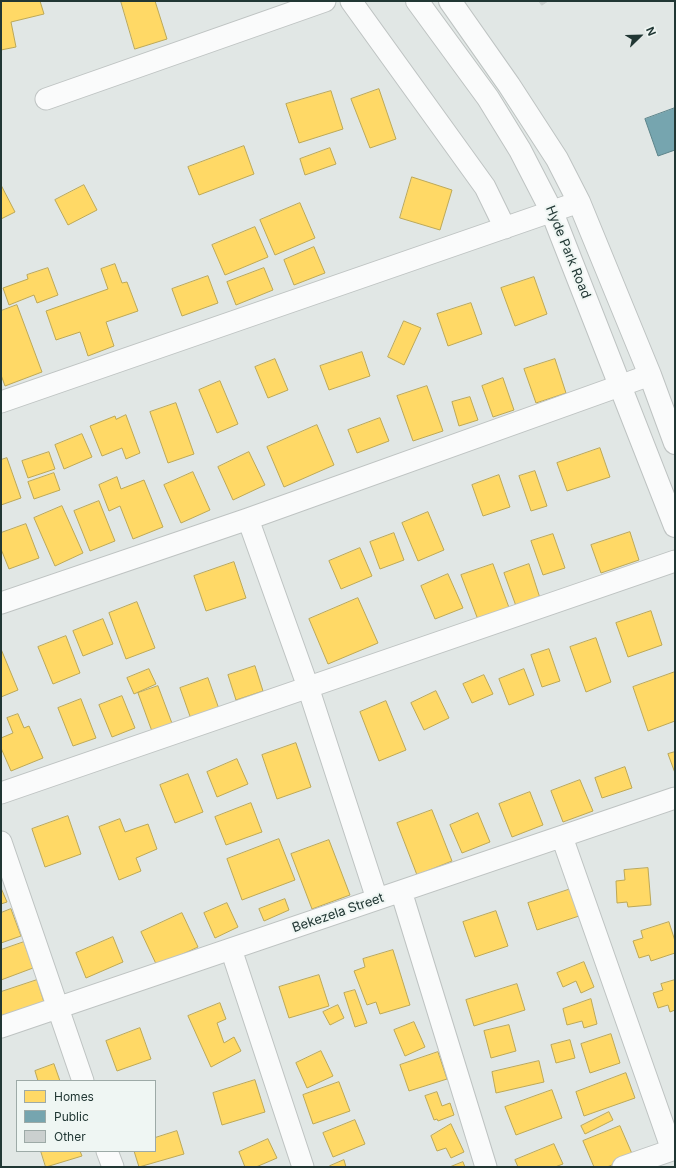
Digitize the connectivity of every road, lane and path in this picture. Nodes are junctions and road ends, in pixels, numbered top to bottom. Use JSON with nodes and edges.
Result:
{"nodes":[{"id":1,"x":325,"y":1,"type":"edge"},
{"id":2,"x":351,"y":1,"type":"edge"},
{"id":3,"x":418,"y":1,"type":"edge"},
{"id":4,"x":450,"y":1,"type":"edge"},
{"id":5,"x":46,"y":98,"type":"dead end"},
{"id":6,"x":579,"y":202,"type":"junction"},
{"id":7,"x":552,"y":212,"type":"junction"},
{"id":8,"x":505,"y":228,"type":"junction"},
{"id":9,"x":650,"y":375,"type":"junction"},
{"id":10,"x":621,"y":385,"type":"junction"},
{"id":11,"x":1,"y":402,"type":"edge"},
{"id":12,"x":675,"y":442,"type":"edge"},
{"id":13,"x":248,"y":519,"type":"junction"},
{"id":14,"x":675,"y":526,"type":"edge"},
{"id":15,"x":675,"y":561,"type":"edge"},
{"id":16,"x":1,"y":603,"type":"edge"},
{"id":17,"x":308,"y":687,"type":"junction"},
{"id":18,"x":1,"y":793,"type":"edge"},
{"id":19,"x":675,"y":798,"type":"edge"},
{"id":20,"x":562,"y":836,"type":"junction"},
{"id":21,"x":1,"y":842,"type":"edge"},
{"id":22,"x":401,"y":891,"type":"junction"},
{"id":23,"x":377,"y":900,"type":"junction"},
{"id":24,"x":231,"y":949,"type":"junction"},
{"id":25,"x":58,"y":1008,"type":"junction"},
{"id":26,"x":1,"y":1027,"type":"edge"},
{"id":27,"x":83,"y":1080,"type":"edge"},
{"id":28,"x":674,"y":1150,"type":"edge"},
{"id":29,"x":107,"y":1152,"type":"edge"},
{"id":30,"x":112,"y":1167,"type":"edge"},
{"id":31,"x":303,"y":1167,"type":"edge"},
{"id":32,"x":486,"y":1167,"type":"edge"},
{"id":33,"x":623,"y":1167,"type":"edge"}],
"edges":[{"from":1,"to":5,"type":"street"},
{"from":2,"to":8,"type":"street"},
{"from":3,"to":7,"type":"street","name":"Hyde Park Road"},
{"from":4,"to":6,"type":"street"},
{"from":6,"to":7,"type":"street"},
{"from":6,"to":9,"type":"street"},
{"from":7,"to":8,"type":"street"},
{"from":7,"to":10,"type":"street","name":"Hyde Park Road"},
{"from":8,"to":11,"type":"street"},
{"from":9,"to":10,"type":"street"},
{"from":9,"to":12,"type":"street"},
{"from":10,"to":13,"type":"street"},
{"from":10,"to":14,"type":"street","name":"Hyde Park Road"},
{"from":13,"to":16,"type":"street"},
{"from":13,"to":17,"type":"street"},
{"from":15,"to":17,"type":"street"},
{"from":17,"to":18,"type":"street"},
{"from":17,"to":23,"type":"street"},
{"from":19,"to":20,"type":"street","name":"Bekezela Street"},
{"from":20,"to":22,"type":"street","name":"Bekezela Street"},
{"from":20,"to":28,"type":"street"},
{"from":21,"to":25,"type":"street"},
{"from":22,"to":23,"type":"street","name":"Bekezela Street"},
{"from":22,"to":32,"type":"street"},
{"from":23,"to":24,"type":"street","name":"Bekezela Street"},
{"from":24,"to":25,"type":"street","name":"Bekezela Street"},
{"from":24,"to":31,"type":"street"},
{"from":25,"to":26,"type":"street","name":"Bekezela Street"},
{"from":25,"to":27,"type":"street"},
{"from":28,"to":33,"type":"street"},
{"from":29,"to":30,"type":"street"}]}
